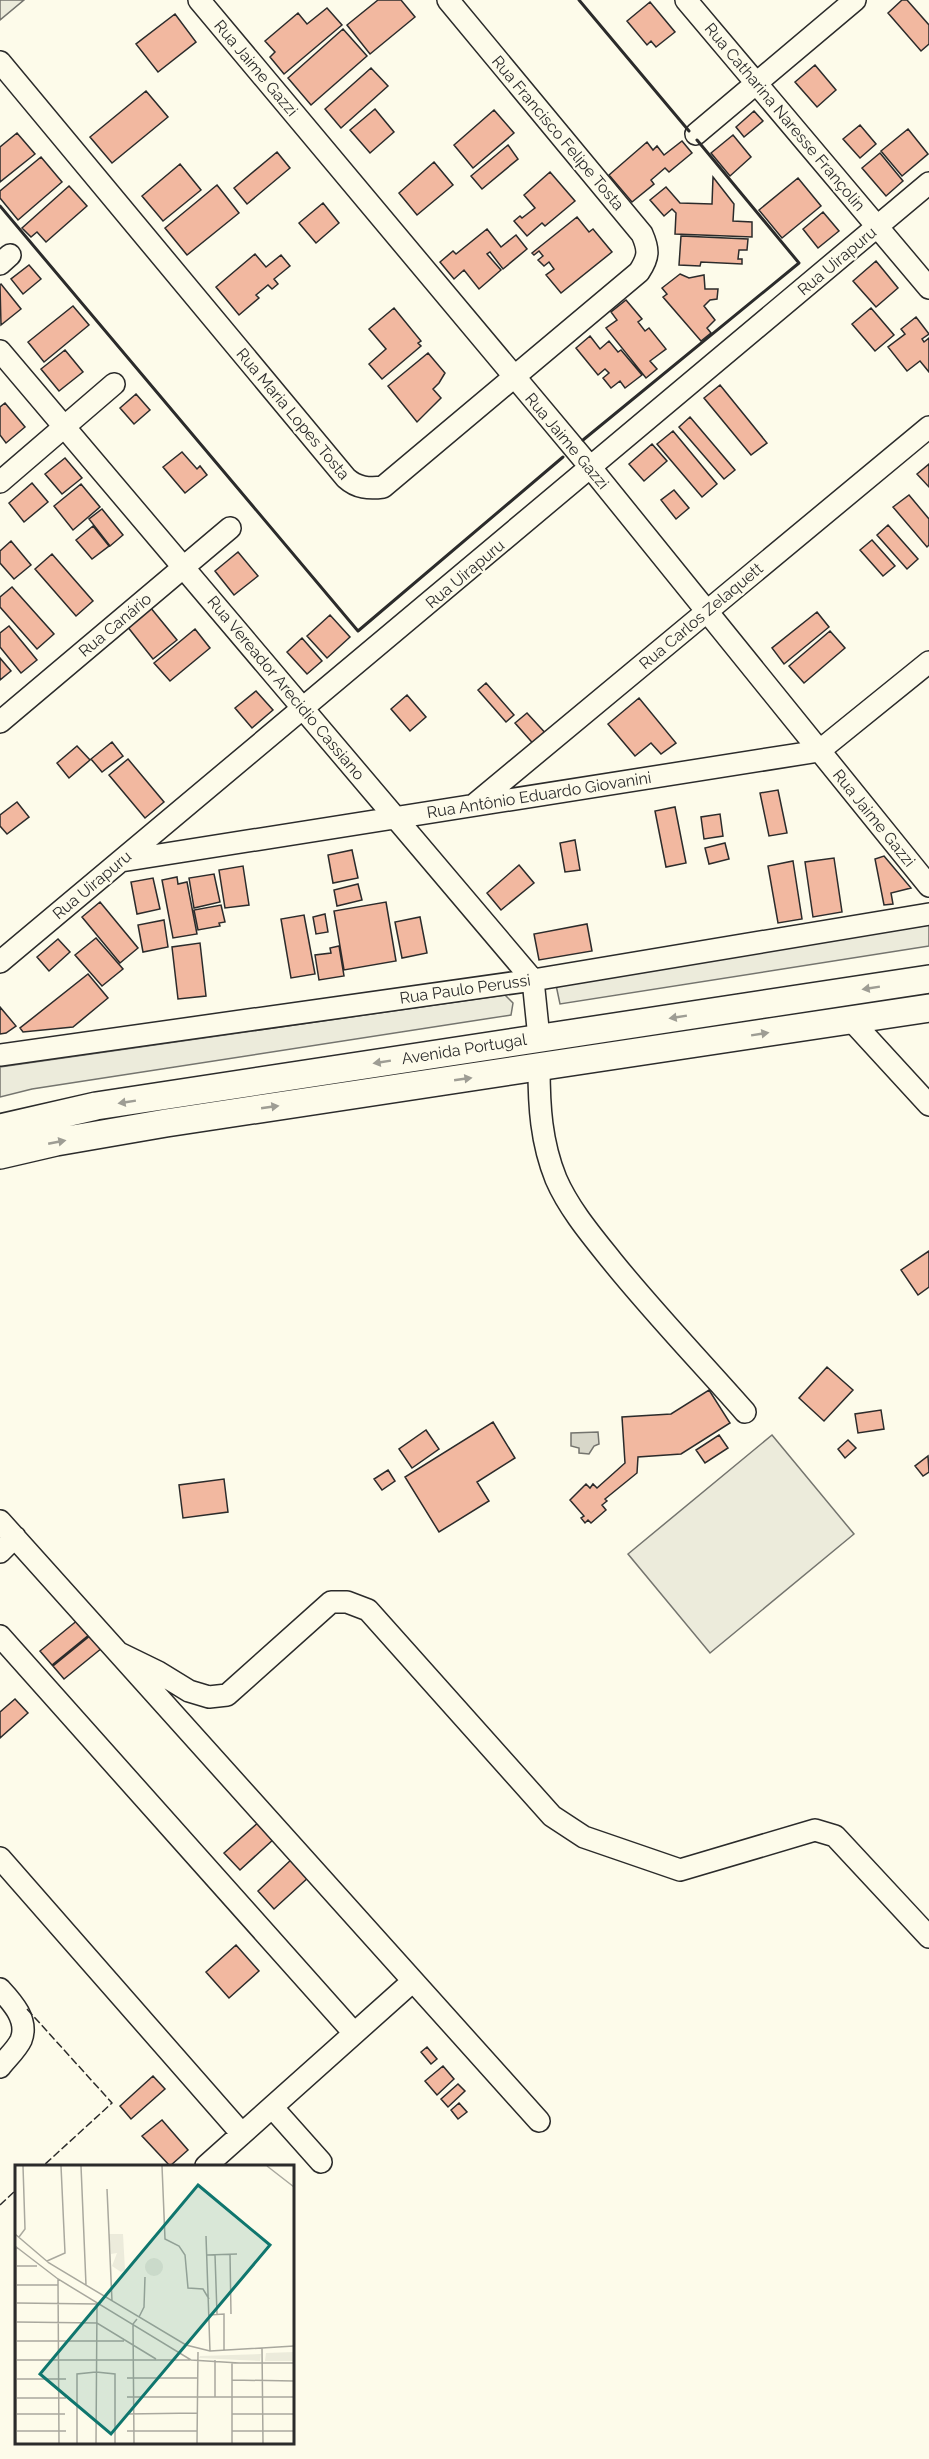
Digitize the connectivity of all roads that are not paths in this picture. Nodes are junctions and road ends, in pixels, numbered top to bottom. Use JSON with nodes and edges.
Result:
{"nodes":[{"id":1,"x":199,"y":0,"type":"edge"},
{"id":2,"x":448,"y":0,"type":"edge"},
{"id":3,"x":686,"y":0,"type":"edge"},
{"id":4,"x":855,"y":0,"type":"edge"},
{"id":5,"x":0,"y":62,"type":"edge"},
{"id":6,"x":756,"y":83,"type":"junction"},
{"id":7,"x":696,"y":134,"type":"dead end"},
{"id":8,"x":929,"y":183,"type":"edge"},
{"id":9,"x":877,"y":227,"type":"junction"},
{"id":10,"x":639,"y":272,"type":"joint"},
{"id":11,"x":929,"y":288,"type":"edge"},
{"id":12,"x":0,"y":351,"type":"edge"},
{"id":13,"x":514,"y":377,"type":"junction"},
{"id":14,"x":114,"y":384,"type":"dead end"},
{"id":15,"x":929,"y":427,"type":"edge"},
{"id":16,"x":65,"y":428,"type":"junction"},
{"id":17,"x":591,"y":468,"type":"junction"},
{"id":18,"x":0,"y":482,"type":"edge"},
{"id":19,"x":230,"y":528,"type":"dead end"},
{"id":20,"x":184,"y":567,"type":"junction"},
{"id":21,"x":707,"y":612,"type":"junction"},
{"id":22,"x":929,"y":662,"type":"edge"},
{"id":23,"x":304,"y":709,"type":"junction"},
{"id":24,"x":0,"y":722,"type":"edge"},
{"id":25,"x":819,"y":751,"type":"junction"},
{"id":26,"x":473,"y":806,"type":"junction"},
{"id":27,"x":395,"y":817,"type":"junction"},
{"id":28,"x":120,"y":861,"type":"junction"},
{"id":29,"x":929,"y":886,"type":"edge"},
{"id":30,"x":929,"y":914,"type":"edge"},
{"id":31,"x":0,"y":962,"type":"edge"},
{"id":32,"x":929,"y":979,"type":"edge"},
{"id":33,"x":533,"y":980,"type":"junction"},
{"id":34,"x":929,"y":1008,"type":"edge"},
{"id":35,"x":851,"y":1020,"type":"junction"},
{"id":36,"x":539,"y":1038,"type":"junction"},
{"id":37,"x":0,"y":1055,"type":"edge"},
{"id":38,"x":539,"y":1067,"type":"junction"},
{"id":39,"x":228,"y":1086,"type":"junction"},
{"id":40,"x":163,"y":1096,"type":"junction"},
{"id":41,"x":929,"y":1105,"type":"edge"},
{"id":42,"x":232,"y":1113,"type":"junction"},
{"id":43,"x":166,"y":1123,"type":"junction"},
{"id":44,"x":0,"y":1128,"type":"edge"},
{"id":45,"x":0,"y":1155,"type":"edge"},
{"id":46,"x":745,"y":1412,"type":"dead end"},
{"id":47,"x":0,"y":1521,"type":"edge"},
{"id":48,"x":7,"y":1545,"type":"edge"},
{"id":49,"x":0,"y":1636,"type":"edge"},
{"id":50,"x":119,"y":1653,"type":"junction"},
{"id":51,"x":0,"y":1858,"type":"edge"},
{"id":52,"x":929,"y":1937,"type":"edge"},
{"id":53,"x":413,"y":1981,"type":"junction"},
{"id":54,"x":0,"y":1989,"type":"edge"},
{"id":55,"x":354,"y":2033,"type":"junction"},
{"id":56,"x":0,"y":2067,"type":"edge"},
{"id":57,"x":272,"y":2107,"type":"junction"},
{"id":58,"x":540,"y":2121,"type":"dead end"},
{"id":59,"x":242,"y":2134,"type":"junction"},
{"id":60,"x":321,"y":2162,"type":"dead end"},
{"id":61,"x":207,"y":2165,"type":"edge"}],
"edges":[{"from":1,"to":13,"type":"street","name":"Rua Jaime Gazzi"},
{"from":2,"to":10,"type":"street","name":"Rua Francisco Felipe Tosta"},
{"from":3,"to":6,"type":"street","name":"Rua Catharina Naresse Françolin"},
{"from":4,"to":6,"type":"street"},
{"from":5,"to":13,"type":"street","name":"Rua Maria Lopes Tosta"},
{"from":6,"to":7,"type":"street"},
{"from":6,"to":9,"type":"street","name":"Rua Catharina Naresse Françolin"},
{"from":8,"to":9,"type":"street","name":"Rua Uirapuru"},
{"from":9,"to":11,"type":"street","name":"Rua Catharina Naresse Françolin"},
{"from":9,"to":17,"type":"street","name":"Rua Uirapuru"},
{"from":10,"to":13,"type":"street","name":"Rua Maria Lopes Tosta"},
{"from":12,"to":16,"type":"street","name":"Rua Vereador Arecidio Cassiano"},
{"from":13,"to":17,"type":"street","name":"Rua Jaime Gazzi"},
{"from":14,"to":16,"type":"street"},
{"from":15,"to":21,"type":"street","name":"Rua Carlos Zelaquett"},
{"from":16,"to":18,"type":"street"},
{"from":16,"to":20,"type":"street","name":"Rua Vereador Arecidio Cassiano"},
{"from":17,"to":21,"type":"street","name":"Rua Jaime Gazzi"},
{"from":17,"to":23,"type":"street","name":"Rua Uirapuru"},
{"from":19,"to":20,"type":"street","name":"Rua Canário"},
{"from":20,"to":23,"type":"street","name":"Rua Vereador Arecidio Cassiano"},
{"from":20,"to":24,"type":"street","name":"Rua Canário"},
{"from":21,"to":25,"type":"street","name":"Rua Jaime Gazzi"},
{"from":21,"to":26,"type":"street","name":"Rua Carlos Zelaquett"},
{"from":22,"to":25,"type":"street","name":"Rua Antônio Eduardo Giovanini"},
{"from":23,"to":27,"type":"street","name":"Rua Vereador Arecidio Cassiano"},
{"from":23,"to":28,"type":"street","name":"Rua Uirapuru"},
{"from":25,"to":26,"type":"street","name":"Rua Antônio Eduardo Giovanini"},
{"from":25,"to":29,"type":"street","name":"Rua Jaime Gazzi"},
{"from":26,"to":27,"type":"street","name":"Rua Antônio Eduardo Giovanini"},
{"from":27,"to":28,"type":"street","name":"Rua Antônio Eduardo Giovanini"},
{"from":27,"to":33,"type":"street","name":"Rua Vereador Arecidio Cassiano"},
{"from":28,"to":31,"type":"street","name":"Rua Uirapuru"},
{"from":30,"to":33,"type":"street","name":"Rua Paulo Perussi"},
{"from":32,"to":36,"type":"main road","name":"Avenida Portugal","one_way":true},
{"from":33,"to":36,"type":"street"},
{"from":33,"to":37,"type":"street","name":"Rua Paulo Perussi"},
{"from":34,"to":35,"type":"main road"},
{"from":38,"to":35,"type":"main road","one_way":true},
{"from":35,"to":41,"type":"street"},
{"from":36,"to":39,"type":"main road","name":"Avenida Portugal","one_way":true},
{"from":42,"to":38,"type":"main road","one_way":true},
{"from":38,"to":46,"type":"street"},
{"from":39,"to":40,"type":"main road","name":"Avenida Portugal"},
{"from":39,"to":42,"type":"main road"},
{"from":40,"to":43,"type":"main road"},
{"from":40,"to":44,"type":"main road","name":"Avenida Portugal","one_way":true},
{"from":42,"to":43,"type":"main road"},
{"from":45,"to":43,"type":"main road","one_way":true},
{"from":47,"to":48,"type":"street"},
{"from":48,"to":50,"type":"street"},
{"from":49,"to":55,"type":"street"},
{"from":50,"to":52,"type":"street"},
{"from":50,"to":53,"type":"street"},
{"from":51,"to":59,"type":"street"},
{"from":53,"to":55,"type":"street"},
{"from":53,"to":58,"type":"street"},
{"from":54,"to":56,"type":"street"},
{"from":55,"to":57,"type":"street"},
{"from":57,"to":59,"type":"street"},
{"from":57,"to":60,"type":"street"},
{"from":59,"to":61,"type":"street"}]}
